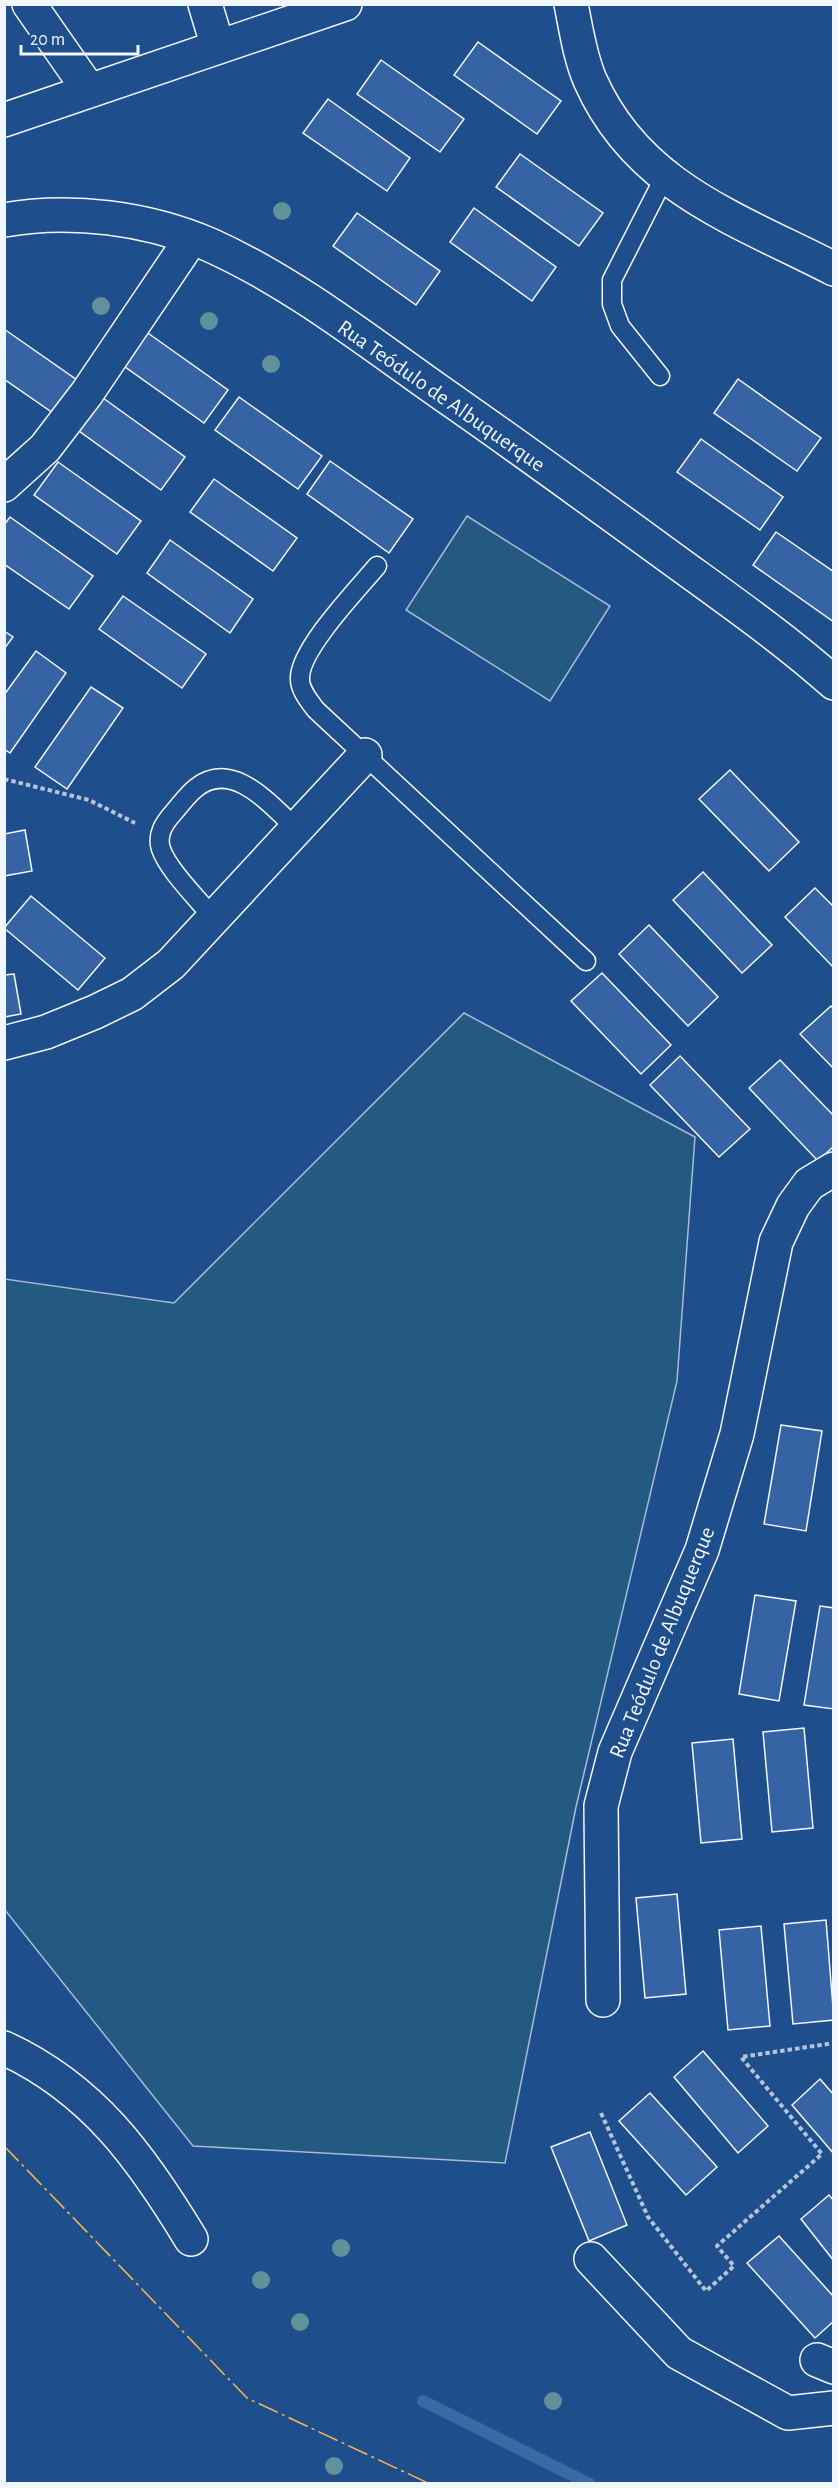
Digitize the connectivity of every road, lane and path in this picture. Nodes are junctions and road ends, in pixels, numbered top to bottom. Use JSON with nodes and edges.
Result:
{"nodes":[{"id":1,"x":30,"y":4,"type":"edge"},
{"id":2,"x":205,"y":4,"type":"edge"},
{"id":3,"x":571,"y":4,"type":"edge"},
{"id":4,"x":344,"y":5,"type":"edge"},
{"id":5,"x":218,"y":47,"type":"junction"},
{"id":6,"x":89,"y":90,"type":"junction"},
{"id":7,"x":4,"y":120,"type":"edge"},
{"id":8,"x":664,"y":178,"type":"junction"},
{"id":9,"x":4,"y":220,"type":"edge"},
{"id":10,"x":191,"y":239,"type":"junction"},
{"id":11,"x":834,"y":269,"type":"edge"},
{"id":12,"x":660,"y":376,"type":"dead end"},
{"id":13,"x":4,"y":485,"type":"edge"},
{"id":14,"x":377,"y":566,"type":"dead end"},
{"id":15,"x":834,"y":683,"type":"edge"},
{"id":16,"x":365,"y":755,"type":"junction"},
{"id":17,"x":4,"y":779,"type":"edge"},
{"id":18,"x":297,"y":829,"type":"junction"},
{"id":19,"x":160,"y":836,"type":"junction"},
{"id":20,"x":214,"y":919,"type":"junction"},
{"id":21,"x":586,"y":961,"type":"dead end"},
{"id":22,"x":4,"y":1042,"type":"edge"},
{"id":23,"x":834,"y":1169,"type":"edge"},
{"id":24,"x":603,"y":2000,"type":"dead end"},
{"id":25,"x":834,"y":2043,"type":"edge"},
{"id":26,"x":4,"y":2048,"type":"edge"},
{"id":27,"x":601,"y":2113,"type":"dead end"},
{"id":28,"x":191,"y":2239,"type":"dead end"},
{"id":29,"x":591,"y":2259,"type":"dead end"},
{"id":30,"x":834,"y":2408,"type":"edge"}],
"edges":[{"from":1,"to":6,"type":"street"},
{"from":2,"to":5,"type":"street"},
{"from":3,"to":8,"type":"street"},
{"from":4,"to":5,"type":"street"},
{"from":5,"to":6,"type":"street"},
{"from":6,"to":7,"type":"street"},
{"from":8,"to":11,"type":"street"},
{"from":8,"to":12,"type":"lane"},
{"from":9,"to":10,"type":"street","name":"Rua Teódulo de Albuquerque"},
{"from":10,"to":13,"type":"street"},
{"from":10,"to":15,"type":"street","name":"Rua Teódulo de Albuquerque"},
{"from":14,"to":16,"type":"lane"},
{"from":16,"to":18,"type":"street"},
{"from":16,"to":21,"type":"lane"},
{"from":17,"to":19,"type":"path"},
{"from":18,"to":19,"type":"lane"},
{"from":18,"to":20,"type":"street"},
{"from":19,"to":20,"type":"lane"},
{"from":20,"to":22,"type":"street"},
{"from":23,"to":24,"type":"street","name":"Rua Teódulo de Albuquerque"},
{"from":25,"to":27,"type":"path"},
{"from":26,"to":28,"type":"street"},
{"from":29,"to":30,"type":"street"}]}
